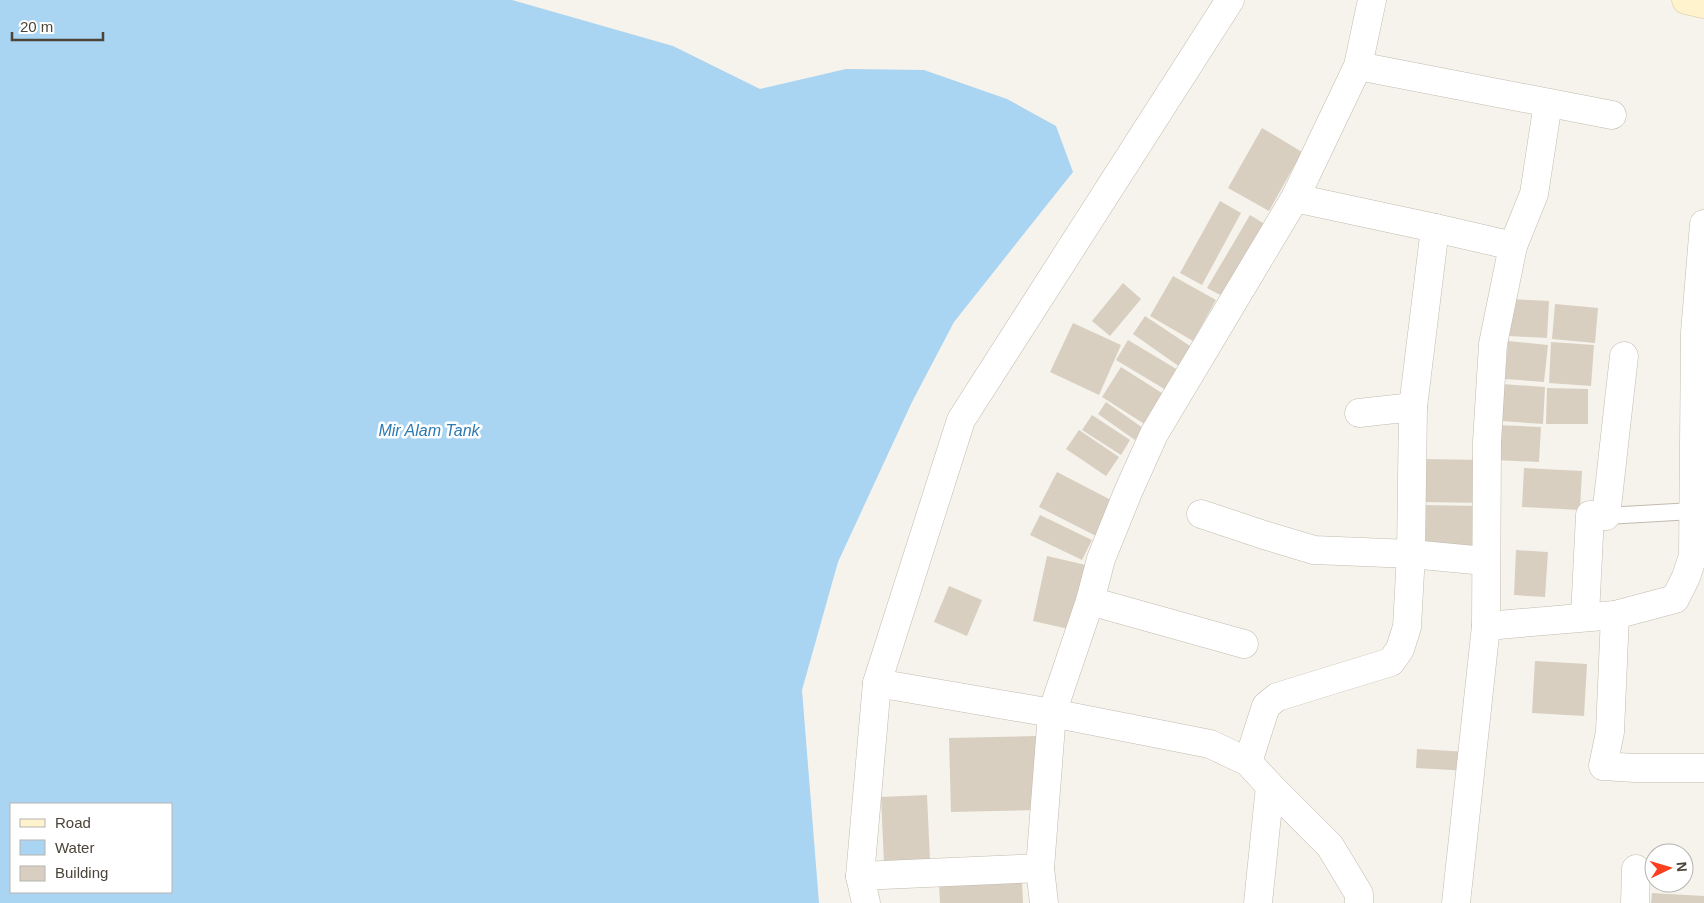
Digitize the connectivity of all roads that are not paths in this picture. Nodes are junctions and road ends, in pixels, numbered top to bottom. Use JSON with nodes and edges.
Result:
{"nodes":[{"id":1,"x":1230,"y":0,"type":"edge"},
{"id":2,"x":1372,"y":0,"type":"edge"},
{"id":3,"x":1686,"y":0,"type":"edge"},
{"id":4,"x":1704,"y":4,"type":"edge"},
{"id":5,"x":1358,"y":66,"type":"junction"},
{"id":6,"x":1548,"y":103,"type":"junction"},
{"id":7,"x":1612,"y":115,"type":"dead end"},
{"id":8,"x":1295,"y":198,"type":"junction"},
{"id":9,"x":1704,"y":224,"type":"edge"},
{"id":10,"x":1435,"y":228,"type":"junction"},
{"id":11,"x":1513,"y":246,"type":"junction"},
{"id":12,"x":1624,"y":356,"type":"dead end"},
{"id":13,"x":1413,"y":407,"type":"junction"},
{"id":14,"x":1360,"y":413,"type":"dead end"},
{"id":15,"x":1693,"y":511,"type":"junction"},
{"id":16,"x":1201,"y":514,"type":"dead end"},
{"id":17,"x":1606,"y":516,"type":"junction"},
{"id":18,"x":1411,"y":554,"type":"junction"},
{"id":19,"x":1485,"y":561,"type":"junction"},
{"id":20,"x":1090,"y":601,"type":"junction"},
{"id":21,"x":1615,"y":615,"type":"junction"},
{"id":22,"x":1584,"y":616,"type":"junction"},
{"id":23,"x":1486,"y":626,"type":"junction"},
{"id":24,"x":1244,"y":644,"type":"dead end"},
{"id":25,"x":877,"y":682,"type":"junction"},
{"id":26,"x":1052,"y":713,"type":"junction"},
{"id":27,"x":1248,"y":762,"type":"junction"},
{"id":28,"x":1704,"y":768,"type":"edge"},
{"id":29,"x":1270,"y":786,"type":"junction"},
{"id":30,"x":1040,"y":868,"type":"junction"},
{"id":31,"x":1636,"y":869,"type":"dead end"},
{"id":32,"x":860,"y":876,"type":"junction"},
{"id":33,"x":866,"y":903,"type":"edge"},
{"id":34,"x":1044,"y":903,"type":"edge"},
{"id":35,"x":1258,"y":903,"type":"edge"},
{"id":36,"x":1359,"y":903,"type":"edge"},
{"id":37,"x":1456,"y":903,"type":"edge"},
{"id":38,"x":1635,"y":903,"type":"edge"}],
"edges":[{"from":1,"to":25,"type":"street"},
{"from":2,"to":5,"type":"street"},
{"from":3,"to":4,"type":"main road"},
{"from":5,"to":6,"type":"street"},
{"from":5,"to":8,"type":"street"},
{"from":6,"to":7,"type":"street"},
{"from":6,"to":11,"type":"street"},
{"from":8,"to":10,"type":"street"},
{"from":8,"to":20,"type":"street"},
{"from":9,"to":15,"type":"street"},
{"from":10,"to":11,"type":"street"},
{"from":10,"to":13,"type":"street"},
{"from":11,"to":19,"type":"street"},
{"from":12,"to":17,"type":"street"},
{"from":13,"to":14,"type":"street"},
{"from":13,"to":18,"type":"street"},
{"from":15,"to":17,"type":"lane"},
{"from":15,"to":21,"type":"street"},
{"from":16,"to":18,"type":"street"},
{"from":17,"to":22,"type":"street"},
{"from":18,"to":19,"type":"street"},
{"from":18,"to":27,"type":"street"},
{"from":19,"to":23,"type":"street"},
{"from":20,"to":24,"type":"street"},
{"from":20,"to":26,"type":"street"},
{"from":21,"to":22,"type":"street"},
{"from":21,"to":28,"type":"street"},
{"from":22,"to":23,"type":"street"},
{"from":23,"to":37,"type":"street"},
{"from":25,"to":26,"type":"street"},
{"from":25,"to":32,"type":"street"},
{"from":26,"to":27,"type":"street"},
{"from":26,"to":30,"type":"street"},
{"from":27,"to":29,"type":"street"},
{"from":29,"to":35,"type":"street"},
{"from":29,"to":36,"type":"street"},
{"from":30,"to":32,"type":"street"},
{"from":30,"to":34,"type":"street"},
{"from":31,"to":38,"type":"street"},
{"from":32,"to":33,"type":"street"}]}
